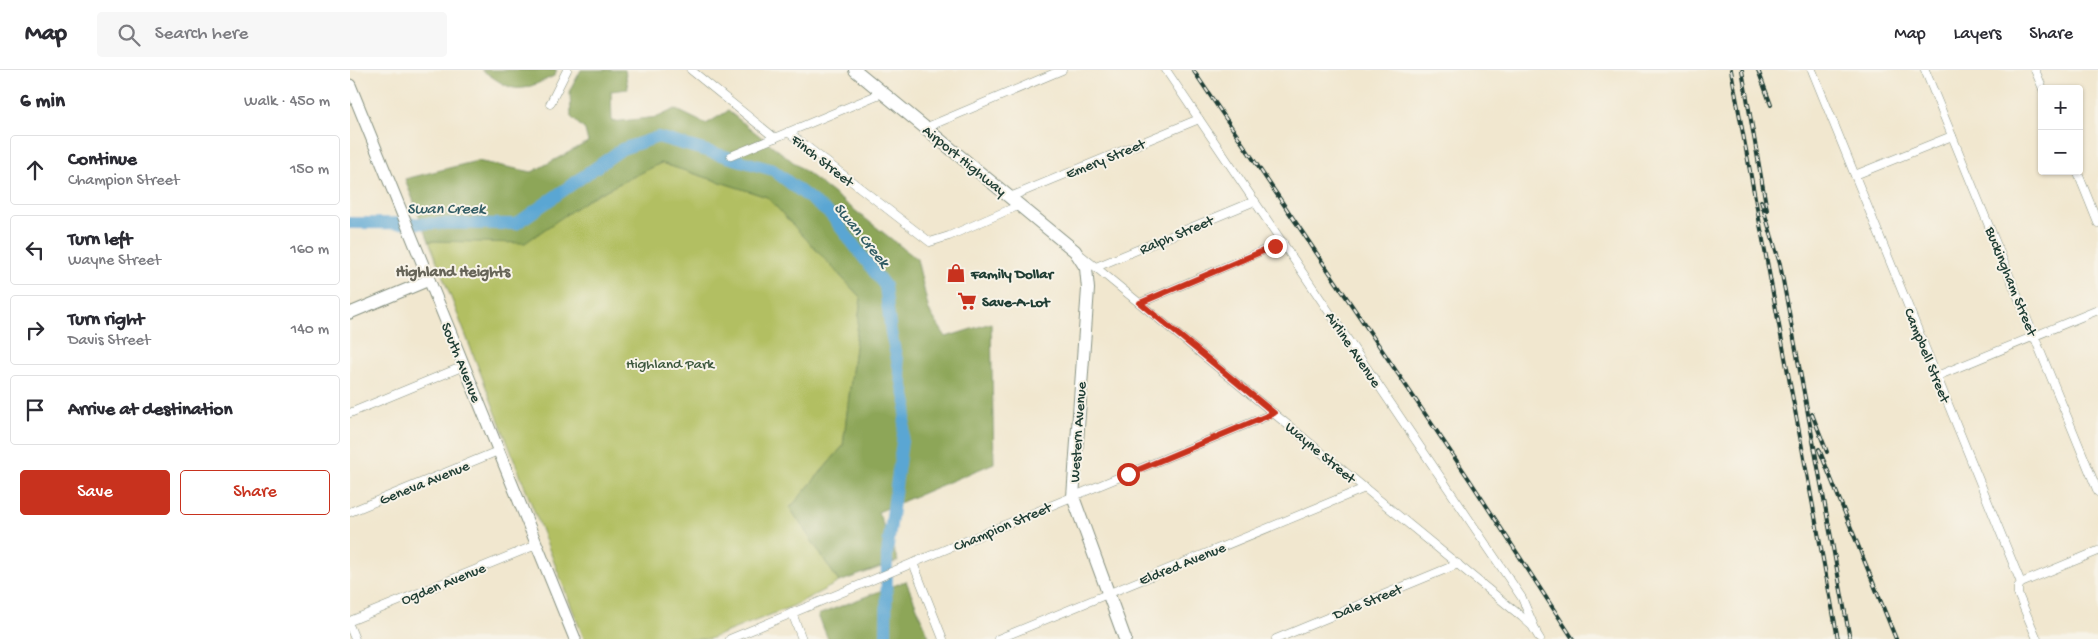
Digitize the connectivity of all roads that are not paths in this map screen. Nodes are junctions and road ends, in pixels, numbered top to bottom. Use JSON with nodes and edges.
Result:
{"nodes":[{"id":1,"x":567,"y":70,"type":"edge"},
{"id":2,"x":692,"y":70,"type":"edge"},
{"id":3,"x":857,"y":70,"type":"edge"},
{"id":4,"x":1062,"y":70,"type":"edge"},
{"id":5,"x":1166,"y":70,"type":"edge"},
{"id":6,"x":1812,"y":70,"type":"edge"},
{"id":7,"x":1925,"y":70,"type":"edge"},
{"id":8,"x":2036,"y":70,"type":"edge"},
{"id":9,"x":350,"y":85,"type":"edge"},
{"id":10,"x":2042,"y":85,"type":"edge"},
{"id":11,"x":882,"y":93,"type":"junction"},
{"id":12,"x":550,"y":104,"type":"dead end"},
{"id":13,"x":1199,"y":119,"type":"junction"},
{"id":14,"x":925,"y":128,"type":"junction"},
{"id":15,"x":788,"y":132,"type":"junction"},
{"id":16,"x":1952,"y":136,"type":"junction"},
{"id":17,"x":775,"y":138,"type":"junction"},
{"id":18,"x":731,"y":156,"type":"dead end"},
{"id":19,"x":1855,"y":175,"type":"junction"},
{"id":20,"x":2079,"y":175,"type":"edge"},
{"id":21,"x":1015,"y":201,"type":"junction"},
{"id":22,"x":1255,"y":201,"type":"junction"},
{"id":23,"x":2098,"y":223,"type":"edge"},
{"id":24,"x":930,"y":242,"type":"joint"},
{"id":25,"x":1283,"y":242,"type":"junction"},
{"id":26,"x":1075,"y":251,"type":"junction"},
{"id":27,"x":1096,"y":267,"type":"junction"},
{"id":28,"x":429,"y":280,"type":"junction"},
{"id":29,"x":1140,"y":303,"type":"junction"},
{"id":30,"x":2098,"y":310,"type":"edge"},
{"id":31,"x":350,"y":312,"type":"edge"},
{"id":32,"x":2034,"y":336,"type":"junction"},
{"id":33,"x":464,"y":366,"type":"junction"},
{"id":34,"x":1937,"y":376,"type":"junction"},
{"id":35,"x":350,"y":412,"type":"edge"},
{"id":36,"x":1274,"y":413,"type":"junction"},
{"id":37,"x":498,"y":451,"type":"junction"},
{"id":38,"x":1365,"y":488,"type":"junction"},
{"id":39,"x":2098,"y":492,"type":"edge"},
{"id":40,"x":1073,"y":497,"type":"junction"},
{"id":41,"x":350,"y":512,"type":"edge"},
{"id":42,"x":536,"y":545,"type":"junction"},
{"id":43,"x":2098,"y":551,"type":"edge"},
{"id":44,"x":913,"y":563,"type":"junction"},
{"id":45,"x":1458,"y":564,"type":"junction"},
{"id":46,"x":2021,"y":583,"type":"junction"},
{"id":47,"x":1108,"y":594,"type":"junction"},
{"id":48,"x":792,"y":613,"type":"junction"},
{"id":49,"x":350,"y":621,"type":"edge"},
{"id":50,"x":350,"y":627,"type":"edge"},
{"id":51,"x":1538,"y":635,"type":"edge"},
{"id":52,"x":355,"y":639,"type":"edge"},
{"id":53,"x":575,"y":639,"type":"edge"},
{"id":54,"x":730,"y":639,"type":"edge"},
{"id":55,"x":802,"y":639,"type":"edge"},
{"id":56,"x":943,"y":639,"type":"edge"},
{"id":57,"x":998,"y":639,"type":"edge"},
{"id":58,"x":1125,"y":639,"type":"edge"},
{"id":59,"x":1276,"y":639,"type":"edge"},
{"id":60,"x":2037,"y":639,"type":"edge"}],
"edges":[{"from":1,"to":12,"type":"street"},
{"from":2,"to":17,"type":"street","name":"Finch Street"},
{"from":3,"to":11,"type":"main road","name":"Airport Highway"},
{"from":4,"to":14,"type":"street"},
{"from":5,"to":13,"type":"street","name":"Airline Avenue"},
{"from":6,"to":19,"type":"street","name":"Campbell Street"},
{"from":7,"to":16,"type":"street","name":"Buckingham Street"},
{"from":8,"to":10,"type":"street"},
{"from":9,"to":28,"type":"street","name":"South Avenue"},
{"from":11,"to":14,"type":"main road","name":"Airport Highway"},
{"from":11,"to":15,"type":"street"},
{"from":13,"to":21,"type":"street","name":"Emery Street"},
{"from":13,"to":22,"type":"street","name":"Airline Avenue"},
{"from":14,"to":21,"type":"main road","name":"Airport Highway"},
{"from":15,"to":17,"type":"street","name":"Finch Street"},
{"from":15,"to":24,"type":"street","name":"Finch Street"},
{"from":16,"to":19,"type":"street"},
{"from":16,"to":32,"type":"street","name":"Buckingham Street"},
{"from":17,"to":18,"type":"street"},
{"from":19,"to":34,"type":"street","name":"Campbell Street"},
{"from":20,"to":23,"type":"street"},
{"from":21,"to":24,"type":"street","name":"Emery Street"},
{"from":21,"to":26,"type":"main road","name":"Airport Highway"},
{"from":22,"to":25,"type":"street","name":"Airline Avenue"},
{"from":22,"to":27,"type":"street","name":"Ralph Street"},
{"from":25,"to":29,"type":"street"},
{"from":25,"to":51,"type":"street","name":"Airline Avenue"},
{"from":26,"to":27,"type":"street","name":"Wayne Street"},
{"from":26,"to":40,"type":"main road","name":"Western Avenue"},
{"from":27,"to":29,"type":"street","name":"Wayne Street"},
{"from":28,"to":31,"type":"street"},
{"from":28,"to":33,"type":"street","name":"South Avenue"},
{"from":29,"to":36,"type":"street","name":"Wayne Street"},
{"from":30,"to":32,"type":"street"},
{"from":32,"to":34,"type":"street"},
{"from":32,"to":39,"type":"street","name":"Buckingham Street"},
{"from":33,"to":35,"type":"street"},
{"from":33,"to":37,"type":"street","name":"South Avenue"},
{"from":34,"to":46,"type":"street","name":"Campbell Street"},
{"from":36,"to":38,"type":"street","name":"Wayne Street"},
{"from":36,"to":40,"type":"street","name":"Champion Street"},
{"from":37,"to":41,"type":"street","name":"Geneva Avenue"},
{"from":37,"to":42,"type":"street","name":"South Avenue"},
{"from":38,"to":45,"type":"street","name":"Wayne Street"},
{"from":38,"to":47,"type":"street","name":"Eldred Avenue"},
{"from":40,"to":44,"type":"street","name":"Champion Street"},
{"from":40,"to":47,"type":"main road","name":"Western Avenue"},
{"from":42,"to":49,"type":"street","name":"Ogden Avenue"},
{"from":42,"to":53,"type":"street","name":"South Avenue"},
{"from":43,"to":46,"type":"street"},
{"from":44,"to":48,"type":"street","name":"Champion Street"},
{"from":44,"to":56,"type":"street"},
{"from":45,"to":51,"type":"street","name":"Wayne Street"},
{"from":45,"to":59,"type":"street","name":"Dale Street"},
{"from":46,"to":60,"type":"street","name":"Campbell Street"},
{"from":47,"to":57,"type":"street","name":"Eldred Avenue"},
{"from":47,"to":58,"type":"main road","name":"Western Avenue"},
{"from":48,"to":54,"type":"street","name":"Champion Street"},
{"from":48,"to":55,"type":"street"},
{"from":50,"to":52,"type":"street"}]}
